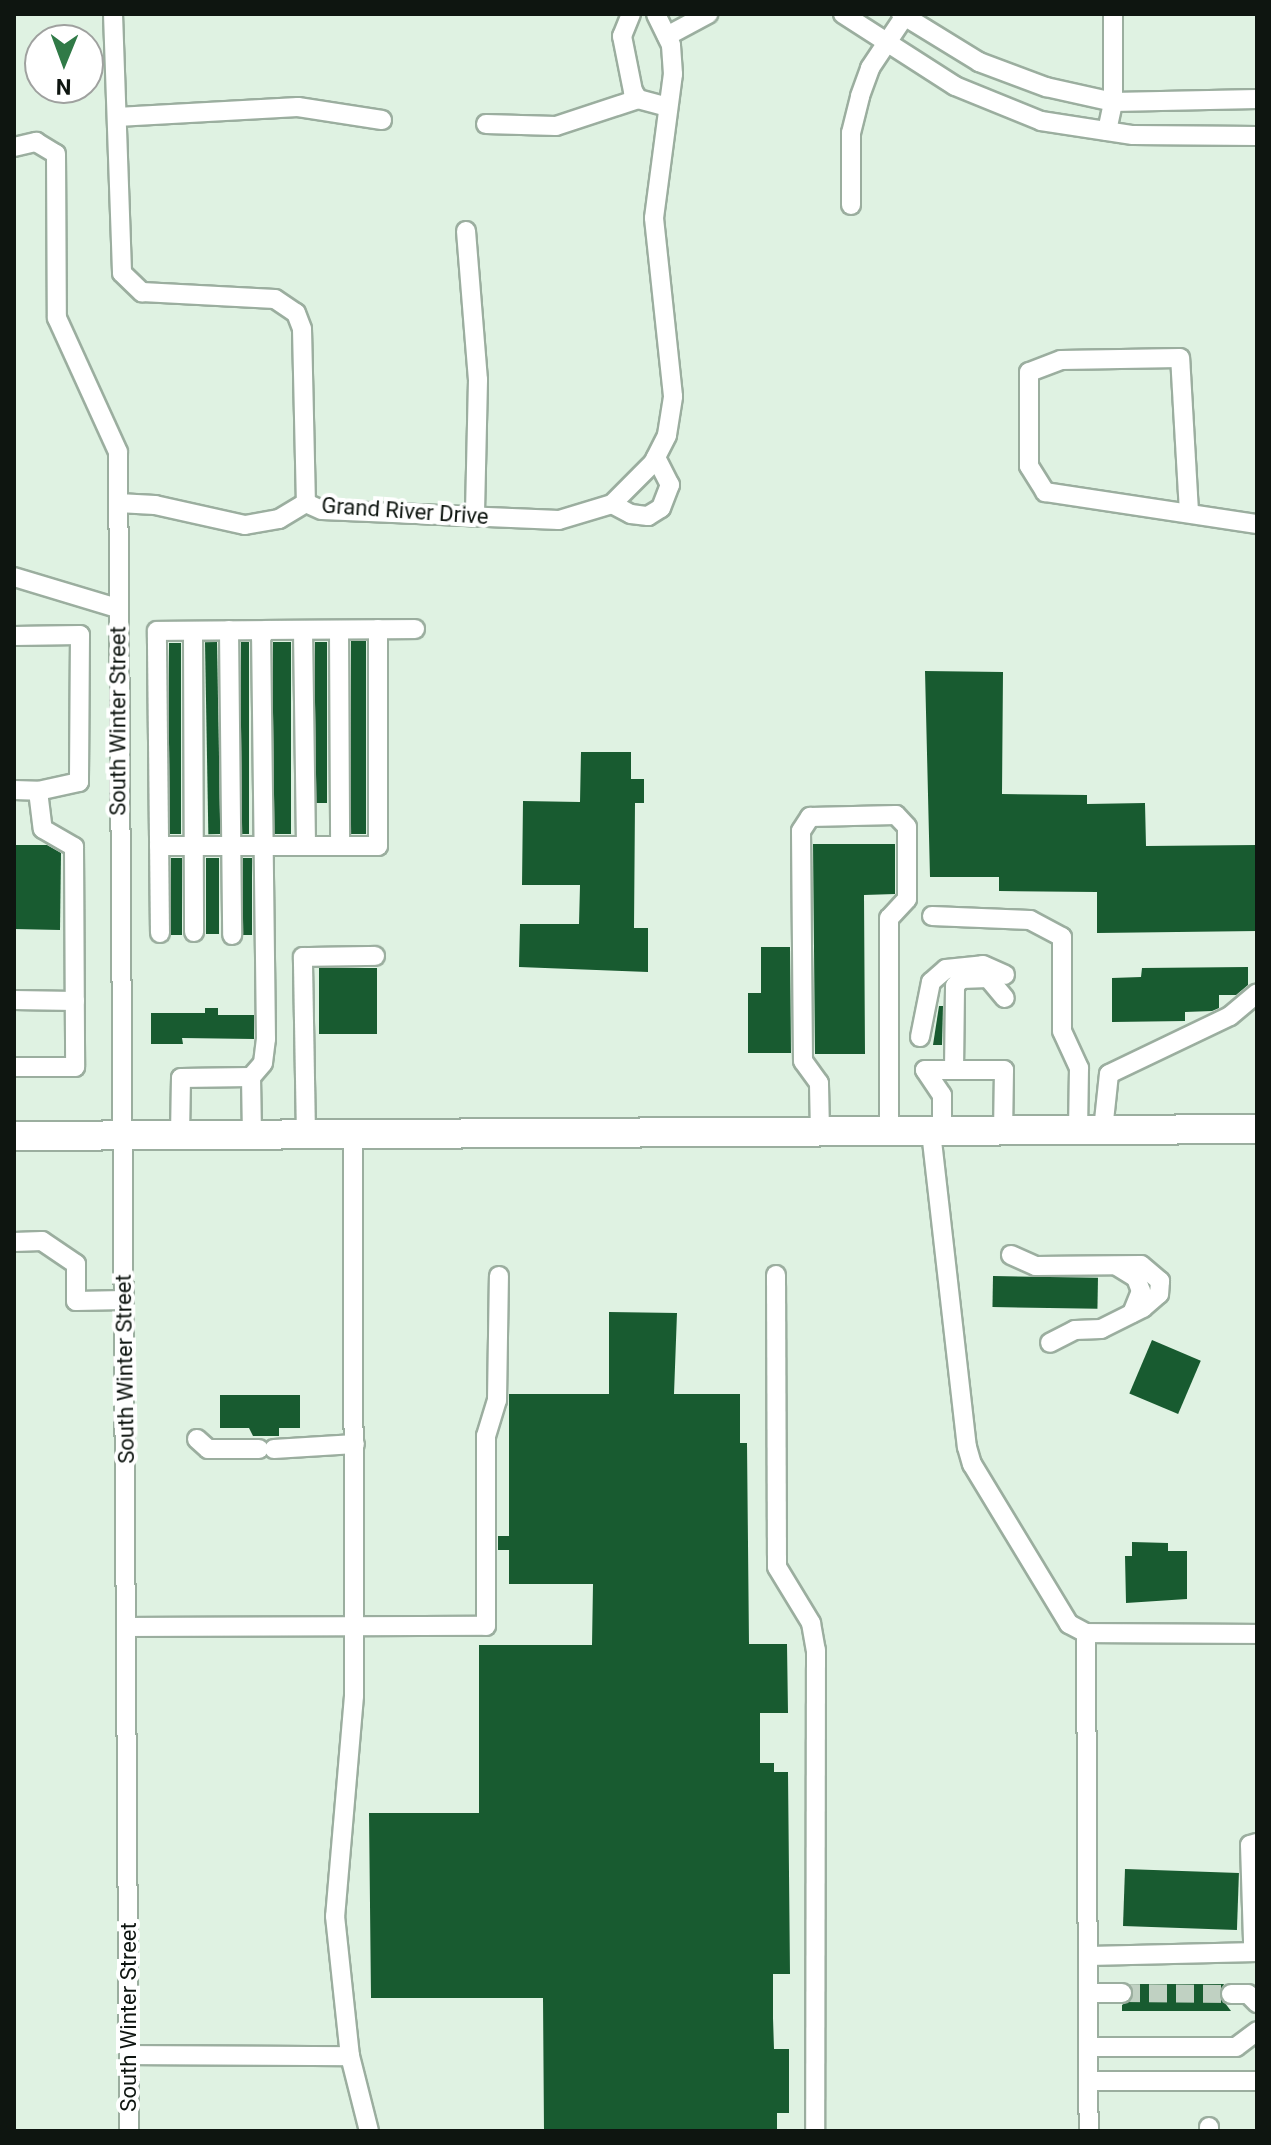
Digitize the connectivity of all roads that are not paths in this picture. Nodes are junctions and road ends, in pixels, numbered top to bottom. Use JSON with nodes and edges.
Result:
{"nodes":[{"id":1,"x":113,"y":14,"type":"edge"},
{"id":2,"x":631,"y":14,"type":"edge"},
{"id":3,"x":656,"y":14,"type":"edge"},
{"id":4,"x":708,"y":14,"type":"edge"},
{"id":5,"x":843,"y":14,"type":"edge"},
{"id":6,"x":1113,"y":14,"type":"edge"},
{"id":7,"x":904,"y":15,"type":"edge"},
{"id":8,"x":667,"y":36,"type":"junction"},
{"id":9,"x":887,"y":41,"type":"junction"},
{"id":10,"x":638,"y":99,"type":"junction"},
{"id":11,"x":1257,"y":99,"type":"edge"},
{"id":12,"x":1113,"y":102,"type":"junction"},
{"id":13,"x":668,"y":107,"type":"junction"},
{"id":14,"x":117,"y":117,"type":"junction"},
{"id":15,"x":382,"y":120,"type":"dead end"},
{"id":16,"x":486,"y":124,"type":"dead end"},
{"id":17,"x":1107,"y":131,"type":"junction"},
{"id":18,"x":1257,"y":136,"type":"edge"},
{"id":19,"x":14,"y":147,"type":"edge"},
{"id":20,"x":851,"y":205,"type":"dead end"},
{"id":21,"x":466,"y":231,"type":"dead end"},
{"id":22,"x":656,"y":457,"type":"junction"},
{"id":23,"x":118,"y":503,"type":"junction"},
{"id":24,"x":306,"y":503,"type":"junction"},
{"id":25,"x":612,"y":504,"type":"junction"},
{"id":26,"x":1189,"y":512,"type":"junction"},
{"id":27,"x":475,"y":516,"type":"junction"},
{"id":28,"x":1257,"y":524,"type":"edge"},
{"id":29,"x":14,"y":577,"type":"edge"},
{"id":30,"x":117,"y":608,"type":"junction"},
{"id":31,"x":378,"y":629,"type":"junction"},
{"id":32,"x":415,"y":629,"type":"dead end"},
{"id":33,"x":229,"y":630,"type":"junction"},
{"id":34,"x":266,"y":630,"type":"junction"},
{"id":35,"x":303,"y":630,"type":"junction"},
{"id":36,"x":339,"y":630,"type":"junction"},
{"id":37,"x":193,"y":631,"type":"junction"},
{"id":38,"x":14,"y":636,"type":"edge"},
{"id":39,"x":14,"y":790,"type":"edge"},
{"id":40,"x":38,"y":791,"type":"junction"},
{"id":41,"x":159,"y":846,"type":"junction"},
{"id":42,"x":194,"y":846,"type":"junction"},
{"id":43,"x":229,"y":846,"type":"junction"},
{"id":44,"x":267,"y":846,"type":"junction"},
{"id":45,"x":306,"y":846,"type":"junction"},
{"id":46,"x":340,"y":846,"type":"junction"},
{"id":47,"x":932,"y":916,"type":"dead end"},
{"id":48,"x":194,"y":932,"type":"dead end"},
{"id":49,"x":160,"y":933,"type":"dead end"},
{"id":50,"x":232,"y":935,"type":"dead end"},
{"id":51,"x":375,"y":956,"type":"dead end"},
{"id":52,"x":1005,"y":975,"type":"dead end"},
{"id":53,"x":1257,"y":993,"type":"edge"},
{"id":54,"x":1005,"y":998,"type":"dead end"},
{"id":55,"x":14,"y":1000,"type":"edge"},
{"id":56,"x":75,"y":1001,"type":"junction"},
{"id":57,"x":920,"y":1037,"type":"dead end"},
{"id":58,"x":14,"y":1067,"type":"edge"},
{"id":59,"x":954,"y":1070,"type":"junction"},
{"id":60,"x":251,"y":1077,"type":"junction"},
{"id":61,"x":1257,"y":1129,"type":"edge"},
{"id":62,"x":1091,"y":1130,"type":"junction"},
{"id":63,"x":1003,"y":1131,"type":"junction"},
{"id":64,"x":820,"y":1132,"type":"junction"},
{"id":65,"x":889,"y":1132,"type":"junction"},
{"id":66,"x":936,"y":1132,"type":"junction"},
{"id":67,"x":122,"y":1135,"type":"junction"},
{"id":68,"x":180,"y":1135,"type":"junction"},
{"id":69,"x":252,"y":1135,"type":"junction"},
{"id":70,"x":14,"y":1136,"type":"edge"},
{"id":71,"x":306,"y":1136,"type":"junction"},
{"id":72,"x":353,"y":1136,"type":"junction"},
{"id":73,"x":14,"y":1242,"type":"edge"},
{"id":74,"x":1011,"y":1255,"type":"dead end"},
{"id":75,"x":776,"y":1275,"type":"dead end"},
{"id":76,"x":499,"y":1276,"type":"dead end"},
{"id":77,"x":124,"y":1300,"type":"junction"},
{"id":78,"x":1050,"y":1343,"type":"dead end"},
{"id":79,"x":197,"y":1439,"type":"dead end"},
{"id":80,"x":355,"y":1444,"type":"junction"},
{"id":81,"x":355,"y":1626,"type":"junction"},
{"id":82,"x":128,"y":1627,"type":"junction"},
{"id":83,"x":1086,"y":1633,"type":"junction"},
{"id":84,"x":1257,"y":1634,"type":"edge"},
{"id":85,"x":1257,"y":1843,"type":"edge"},
{"id":86,"x":1257,"y":1945,"type":"edge"},
{"id":87,"x":1257,"y":1952,"type":"edge"},
{"id":88,"x":1089,"y":1956,"type":"junction"},
{"id":89,"x":1089,"y":1993,"type":"junction"},
{"id":90,"x":1122,"y":1993,"type":"tunnel mouth"},
{"id":91,"x":1231,"y":1994,"type":"tunnel mouth"},
{"id":92,"x":1257,"y":2003,"type":"edge"},
{"id":93,"x":1257,"y":2031,"type":"edge"},
{"id":94,"x":1089,"y":2047,"type":"junction"},
{"id":95,"x":129,"y":2055,"type":"junction"},
{"id":96,"x":350,"y":2056,"type":"junction"},
{"id":97,"x":1089,"y":2081,"type":"junction"},
{"id":98,"x":1257,"y":2081,"type":"edge"},
{"id":99,"x":129,"y":2131,"type":"edge"},
{"id":100,"x":369,"y":2131,"type":"edge"},
{"id":101,"x":815,"y":2131,"type":"edge"},
{"id":102,"x":1089,"y":2131,"type":"edge"}],
"edges":[{"from":1,"to":14,"type":"street","name":"Grand River Drive"},
{"from":2,"to":10,"type":"street"},
{"from":3,"to":8,"type":"street"},
{"from":4,"to":8,"type":"street"},
{"from":5,"to":9,"type":"street"},
{"from":6,"to":12,"type":"street"},
{"from":7,"to":9,"type":"street"},
{"from":7,"to":12,"type":"street"},
{"from":8,"to":13,"type":"street"},
{"from":9,"to":17,"type":"street"},
{"from":9,"to":20,"type":"street"},
{"from":10,"to":13,"type":"street"},
{"from":10,"to":16,"type":"street"},
{"from":11,"to":12,"type":"street"},
{"from":12,"to":17,"type":"street"},
{"from":13,"to":22,"type":"street"},
{"from":14,"to":15,"type":"street"},
{"from":14,"to":24,"type":"street","name":"Grand River Drive"},
{"from":17,"to":18,"type":"street"},
{"from":19,"to":23,"type":"street","name":"South Winter Street"},
{"from":21,"to":27,"type":"street"},
{"from":22,"to":25,"type":"street"},
{"from":22,"to":25,"type":"street","name":"Grand River Drive"},
{"from":23,"to":24,"type":"street"},
{"from":23,"to":30,"type":"street","name":"South Winter Street"},
{"from":24,"to":27,"type":"street","name":"Grand River Drive"},
{"from":25,"to":27,"type":"street","name":"Grand River Drive"},
{"from":26,"to":26,"type":"street"},
{"from":26,"to":28,"type":"street"},
{"from":29,"to":30,"type":"street","name":"South Winter Street"},
{"from":30,"to":67,"type":"street","name":"South Winter Street"},
{"from":31,"to":32,"type":"street"},
{"from":31,"to":36,"type":"street"},
{"from":31,"to":46,"type":"street"},
{"from":33,"to":34,"type":"street"},
{"from":33,"to":37,"type":"street"},
{"from":33,"to":43,"type":"street"},
{"from":34,"to":35,"type":"street"},
{"from":34,"to":44,"type":"street"},
{"from":35,"to":36,"type":"street"},
{"from":35,"to":45,"type":"street"},
{"from":36,"to":46,"type":"street"},
{"from":37,"to":41,"type":"street"},
{"from":37,"to":42,"type":"street"},
{"from":38,"to":40,"type":"street"},
{"from":39,"to":40,"type":"street"},
{"from":40,"to":56,"type":"street"},
{"from":41,"to":42,"type":"street"},
{"from":41,"to":49,"type":"street"},
{"from":42,"to":43,"type":"street"},
{"from":42,"to":48,"type":"street"},
{"from":43,"to":44,"type":"street"},
{"from":43,"to":50,"type":"street"},
{"from":44,"to":45,"type":"street"},
{"from":44,"to":60,"type":"street"},
{"from":45,"to":46,"type":"street"},
{"from":47,"to":62,"type":"street"},
{"from":51,"to":71,"type":"street"},
{"from":52,"to":57,"type":"street"},
{"from":53,"to":62,"type":"street"},
{"from":54,"to":59,"type":"street"},
{"from":55,"to":56,"type":"street"},
{"from":56,"to":58,"type":"street"},
{"from":59,"to":63,"type":"street"},
{"from":59,"to":66,"type":"street"},
{"from":60,"to":68,"type":"street"},
{"from":60,"to":69,"type":"street"},
{"from":61,"to":62,"type":"highway"},
{"from":62,"to":63,"type":"highway"},
{"from":63,"to":66,"type":"highway"},
{"from":64,"to":65,"type":"highway"},
{"from":64,"to":65,"type":"street"},
{"from":64,"to":72,"type":"highway"},
{"from":65,"to":66,"type":"highway"},
{"from":66,"to":83,"type":"street"},
{"from":67,"to":68,"type":"highway"},
{"from":67,"to":70,"type":"highway"},
{"from":67,"to":77,"type":"street","name":"South Winter Street"},
{"from":68,"to":69,"type":"highway"},
{"from":69,"to":71,"type":"highway"},
{"from":71,"to":72,"type":"highway"},
{"from":72,"to":80,"type":"street"},
{"from":73,"to":77,"type":"street"},
{"from":74,"to":78,"type":"street"},
{"from":75,"to":101,"type":"street"},
{"from":76,"to":81,"type":"street"},
{"from":77,"to":82,"type":"street","name":"South Winter Street"},
{"from":79,"to":80,"type":"street"},
{"from":80,"to":81,"type":"street"},
{"from":81,"to":82,"type":"street"},
{"from":81,"to":96,"type":"street"},
{"from":82,"to":95,"type":"street","name":"South Winter Street"},
{"from":83,"to":84,"type":"street"},
{"from":83,"to":88,"type":"street"},
{"from":85,"to":86,"type":"street"},
{"from":87,"to":88,"type":"street"},
{"from":88,"to":89,"type":"street"},
{"from":89,"to":90,"type":"street"},
{"from":89,"to":94,"type":"street"},
{"from":91,"to":92,"type":"street"},
{"from":93,"to":94,"type":"street"},
{"from":94,"to":97,"type":"street"},
{"from":95,"to":96,"type":"street"},
{"from":95,"to":99,"type":"street","name":"South Winter Street"},
{"from":96,"to":100,"type":"street"},
{"from":97,"to":98,"type":"street"},
{"from":97,"to":102,"type":"street"}]}
